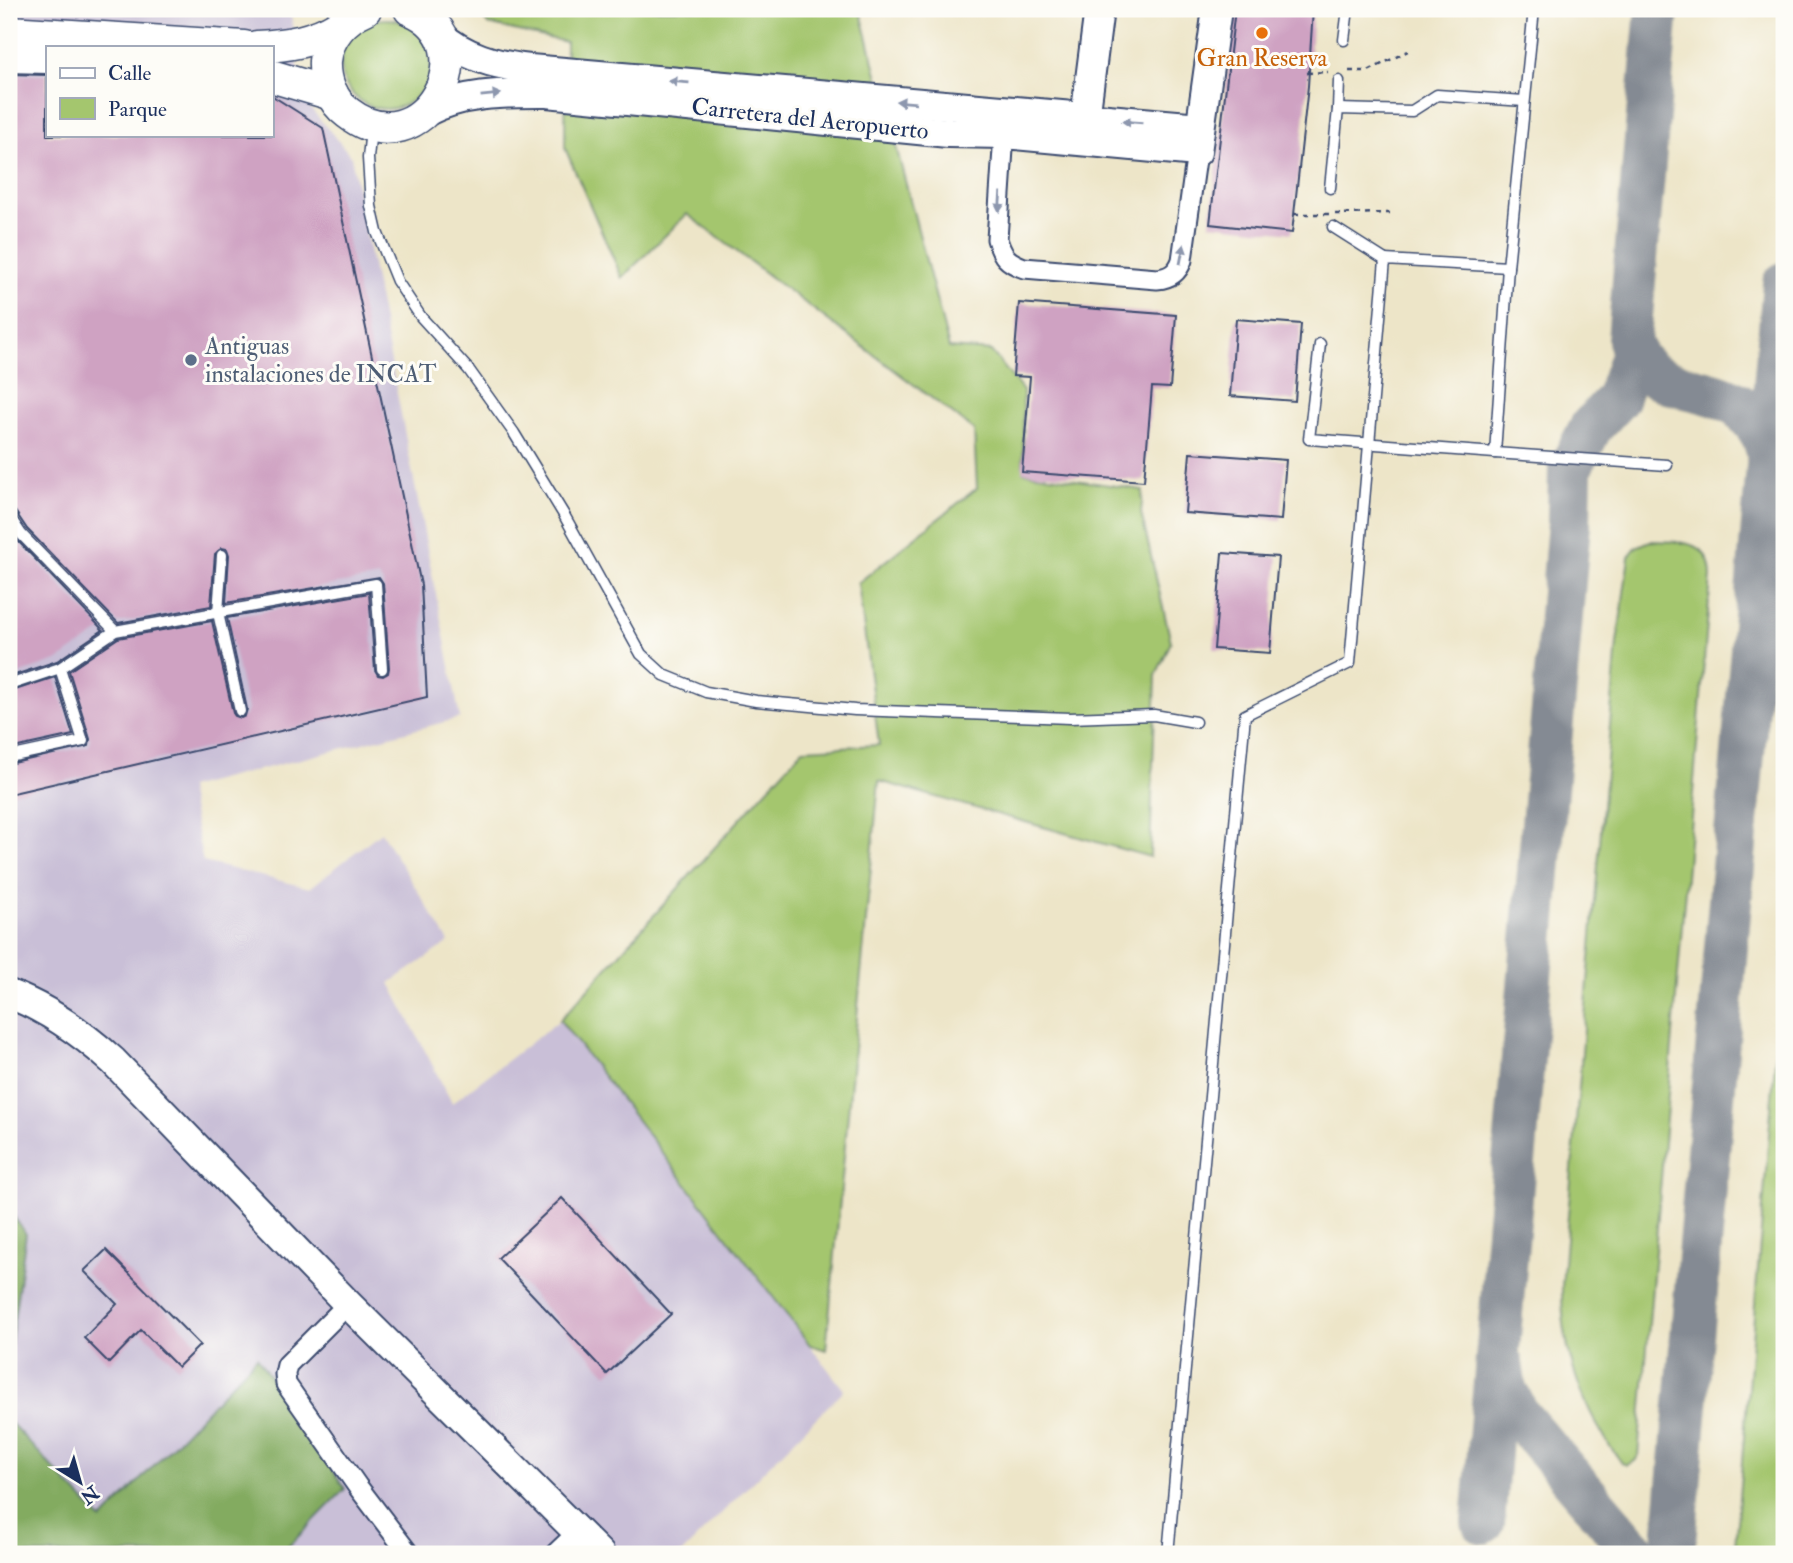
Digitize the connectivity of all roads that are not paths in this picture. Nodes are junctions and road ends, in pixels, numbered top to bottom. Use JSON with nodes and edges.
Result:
{"nodes":[{"id":1,"x":365,"y":9,"type":"edge"},
{"id":2,"x":411,"y":9,"type":"edge"},
{"id":3,"x":1080,"y":9,"type":"edge"},
{"id":4,"x":1099,"y":9,"type":"edge"},
{"id":5,"x":1217,"y":9,"type":"edge"},
{"id":6,"x":1348,"y":9,"type":"edge"},
{"id":7,"x":1534,"y":9,"type":"edge"},
{"id":8,"x":339,"y":26,"type":"junction"},
{"id":9,"x":9,"y":32,"type":"edge"},
{"id":10,"x":438,"y":33,"type":"junction"},
{"id":11,"x":1344,"y":40,"type":"dead end"},
{"id":12,"x":227,"y":46,"type":"edge"},
{"id":13,"x":269,"y":46,"type":"edge"},
{"id":14,"x":9,"y":56,"type":"edge"},
{"id":15,"x":46,"y":57,"type":"edge"},
{"id":16,"x":1342,"y":76,"type":"road end"},
{"id":17,"x":273,"y":77,"type":"edge"},
{"id":18,"x":332,"y":94,"type":"junction"},
{"id":19,"x":1524,"y":101,"type":"junction"},
{"id":20,"x":1338,"y":109,"type":"junction"},
{"id":21,"x":426,"y":112,"type":"junction"},
{"id":22,"x":372,"y":125,"type":"junction"},
{"id":23,"x":1073,"y":128,"type":"junction"},
{"id":24,"x":1004,"y":134,"type":"junction"},
{"id":25,"x":1198,"y":139,"type":"junction"},
{"id":26,"x":1330,"y":188,"type":"dead end"},
{"id":27,"x":1333,"y":227,"type":"dead end"},
{"id":28,"x":1385,"y":260,"type":"junction"},
{"id":29,"x":1508,"y":267,"type":"junction"},
{"id":30,"x":1320,"y":344,"type":"dead end"},
{"id":31,"x":1369,"y":444,"type":"junction"},
{"id":32,"x":1495,"y":453,"type":"junction"},
{"id":33,"x":1667,"y":465,"type":"dead end"},
{"id":34,"x":9,"y":516,"type":"edge"},
{"id":35,"x":222,"y":555,"type":"dead end"},
{"id":36,"x":218,"y":612,"type":"junction"},
{"id":37,"x":115,"y":631,"type":"junction"},
{"id":38,"x":60,"y":668,"type":"junction"},
{"id":39,"x":382,"y":669,"type":"dead end"},
{"id":40,"x":9,"y":685,"type":"edge"},
{"id":41,"x":240,"y":711,"type":"dead end"},
{"id":42,"x":1195,"y":722,"type":"dead end"},
{"id":43,"x":9,"y":757,"type":"edge"},
{"id":44,"x":9,"y":994,"type":"edge"},
{"id":45,"x":348,"y":1304,"type":"junction"},
{"id":46,"x":578,"y":1532,"type":"junction"},
{"id":47,"x":409,"y":1554,"type":"edge"},
{"id":48,"x":555,"y":1554,"type":"edge"},
{"id":49,"x":600,"y":1554,"type":"edge"},
{"id":50,"x":1168,"y":1554,"type":"edge"}],
"edges":[{"from":1,"to":8,"type":"main road"},
{"from":2,"to":10,"type":"main road"},
{"from":3,"to":23,"type":"street"},
{"from":4,"to":23,"type":"street"},
{"from":5,"to":25,"type":"street"},
{"from":6,"to":11,"type":"lane"},
{"from":7,"to":19,"type":"lane"},
{"from":8,"to":13,"type":"main road"},
{"from":8,"to":18,"type":"main road"},
{"from":9,"to":12,"type":"main road"},
{"from":10,"to":21,"type":"main road"},
{"from":23,"to":10,"type":"street","name":"Carretera del Aeropuerto","one_way":true},
{"from":14,"to":15,"type":"main road"},
{"from":16,"to":20,"type":"lane"},
{"from":17,"to":18,"type":"main road"},
{"from":18,"to":22,"type":"main road"},
{"from":19,"to":20,"type":"lane"},
{"from":19,"to":29,"type":"lane"},
{"from":20,"to":26,"type":"lane"},
{"from":21,"to":22,"type":"main road"},
{"from":21,"to":24,"type":"street","name":"Carretera del Aeropuerto","one_way":true},
{"from":22,"to":42,"type":"lane"},
{"from":23,"to":24,"type":"street","name":"Carretera del Aeropuerto"},
{"from":23,"to":25,"type":"street","name":"Carretera del Aeropuerto"},
{"from":24,"to":25,"type":"street","one_way":true},
{"from":27,"to":28,"type":"lane"},
{"from":28,"to":29,"type":"lane"},
{"from":28,"to":31,"type":"lane"},
{"from":29,"to":32,"type":"lane"},
{"from":30,"to":31,"type":"lane"},
{"from":31,"to":32,"type":"lane"},
{"from":31,"to":50,"type":"lane"},
{"from":32,"to":33,"type":"lane"},
{"from":34,"to":37,"type":"lane"},
{"from":35,"to":36,"type":"lane"},
{"from":36,"to":37,"type":"lane"},
{"from":36,"to":39,"type":"lane"},
{"from":36,"to":41,"type":"lane"},
{"from":37,"to":38,"type":"lane"},
{"from":38,"to":40,"type":"lane"},
{"from":38,"to":43,"type":"lane"},
{"from":44,"to":45,"type":"street"},
{"from":45,"to":46,"type":"street"},
{"from":45,"to":47,"type":"street"},
{"from":46,"to":48,"type":"street"},
{"from":46,"to":49,"type":"street"}]}
